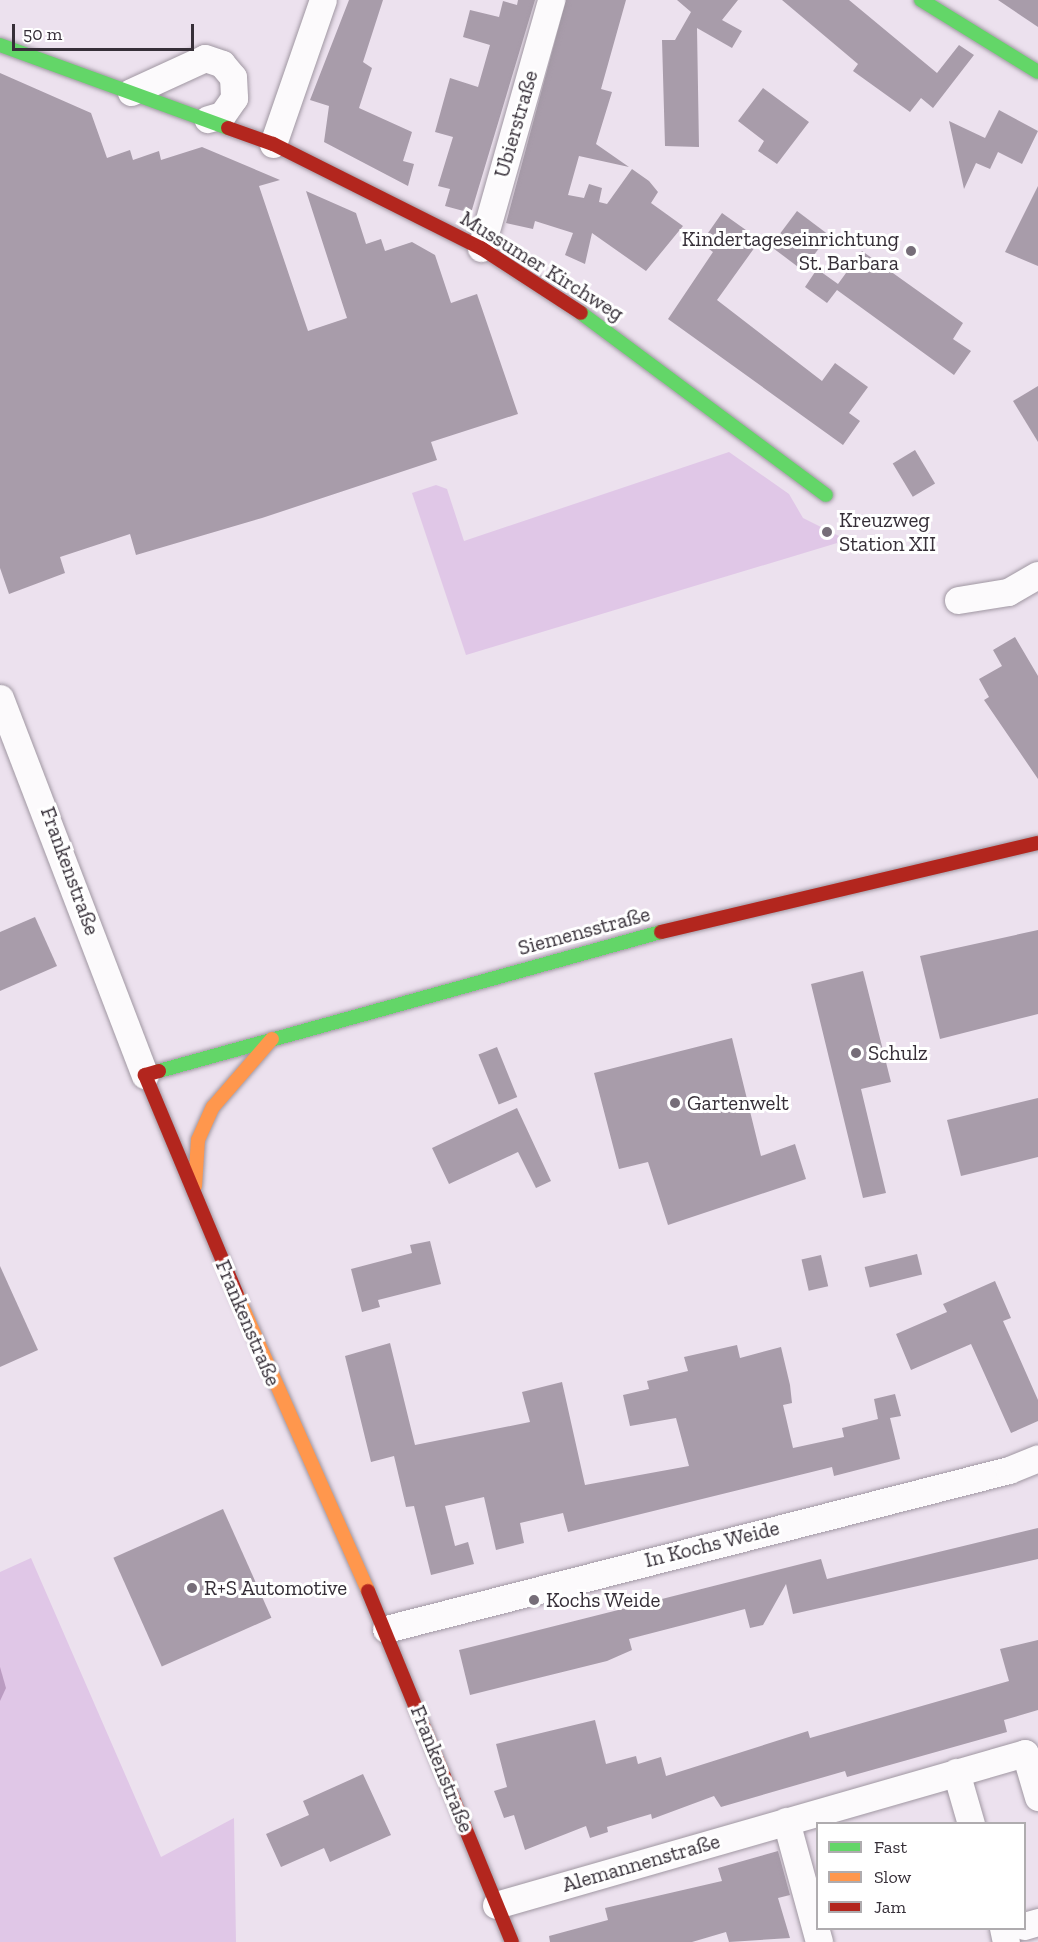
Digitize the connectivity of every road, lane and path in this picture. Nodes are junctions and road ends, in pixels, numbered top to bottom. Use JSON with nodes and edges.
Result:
{"nodes":[{"id":1,"x":323,"y":0,"type":"edge"},
{"id":2,"x":551,"y":0,"type":"edge"},
{"id":3,"x":921,"y":0,"type":"edge"},
{"id":4,"x":0,"y":45,"type":"edge"},
{"id":5,"x":1038,"y":72,"type":"edge"},
{"id":6,"x":131,"y":92,"type":"junction"},
{"id":7,"x":208,"y":120,"type":"junction"},
{"id":8,"x":273,"y":144,"type":"junction"},
{"id":9,"x":481,"y":249,"type":"junction"},
{"id":10,"x":826,"y":495,"type":"dead end"},
{"id":11,"x":1038,"y":575,"type":"edge"},
{"id":12,"x":958,"y":600,"type":"dead end"},
{"id":13,"x":0,"y":698,"type":"edge"},
{"id":14,"x":1038,"y":843,"type":"edge"},
{"id":15,"x":272,"y":1039,"type":"junction"},
{"id":16,"x":145,"y":1076,"type":"junction"},
{"id":17,"x":195,"y":1197,"type":"junction"},
{"id":18,"x":1038,"y":1458,"type":"edge"},
{"id":19,"x":386,"y":1629,"type":"junction"},
{"id":20,"x":956,"y":1772,"type":"junction"},
{"id":21,"x":1038,"y":1797,"type":"edge"},
{"id":22,"x":786,"y":1821,"type":"junction"},
{"id":23,"x":970,"y":1822,"type":"edge"},
{"id":24,"x":496,"y":1905,"type":"junction"},
{"id":25,"x":512,"y":1942,"type":"edge"},
{"id":26,"x":819,"y":1942,"type":"edge"}],
"edges":[{"from":1,"to":8,"type":"street"},
{"from":2,"to":9,"type":"street","name":"Ubierstraße"},
{"from":3,"to":5,"type":"street"},
{"from":4,"to":6,"type":"street"},
{"from":6,"to":7,"type":"street"},
{"from":6,"to":7,"type":"street"},
{"from":7,"to":8,"type":"street","name":"Mussumer Kirchweg"},
{"from":8,"to":9,"type":"street","name":"Mussumer Kirchweg"},
{"from":9,"to":10,"type":"street","name":"Mussumer Kirchweg"},
{"from":11,"to":12,"type":"street"},
{"from":13,"to":16,"type":"street","name":"Frankenstraße"},
{"from":14,"to":15,"type":"street","name":"Siemensstraße"},
{"from":15,"to":16,"type":"street","name":"Siemensstraße"},
{"from":15,"to":17,"type":"street"},
{"from":16,"to":17,"type":"street","name":"Frankenstraße"},
{"from":17,"to":19,"type":"street","name":"Frankenstraße"},
{"from":18,"to":19,"type":"street","name":"In Kochs Weide"},
{"from":19,"to":24,"type":"street","name":"Frankenstraße"},
{"from":20,"to":21,"type":"street","name":"Alemannenstraße"},
{"from":20,"to":22,"type":"street","name":"Alemannenstraße"},
{"from":20,"to":23,"type":"street"},
{"from":22,"to":24,"type":"street","name":"Alemannenstraße"},
{"from":22,"to":26,"type":"street"},
{"from":24,"to":25,"type":"street","name":"Frankenstraße"}]}
